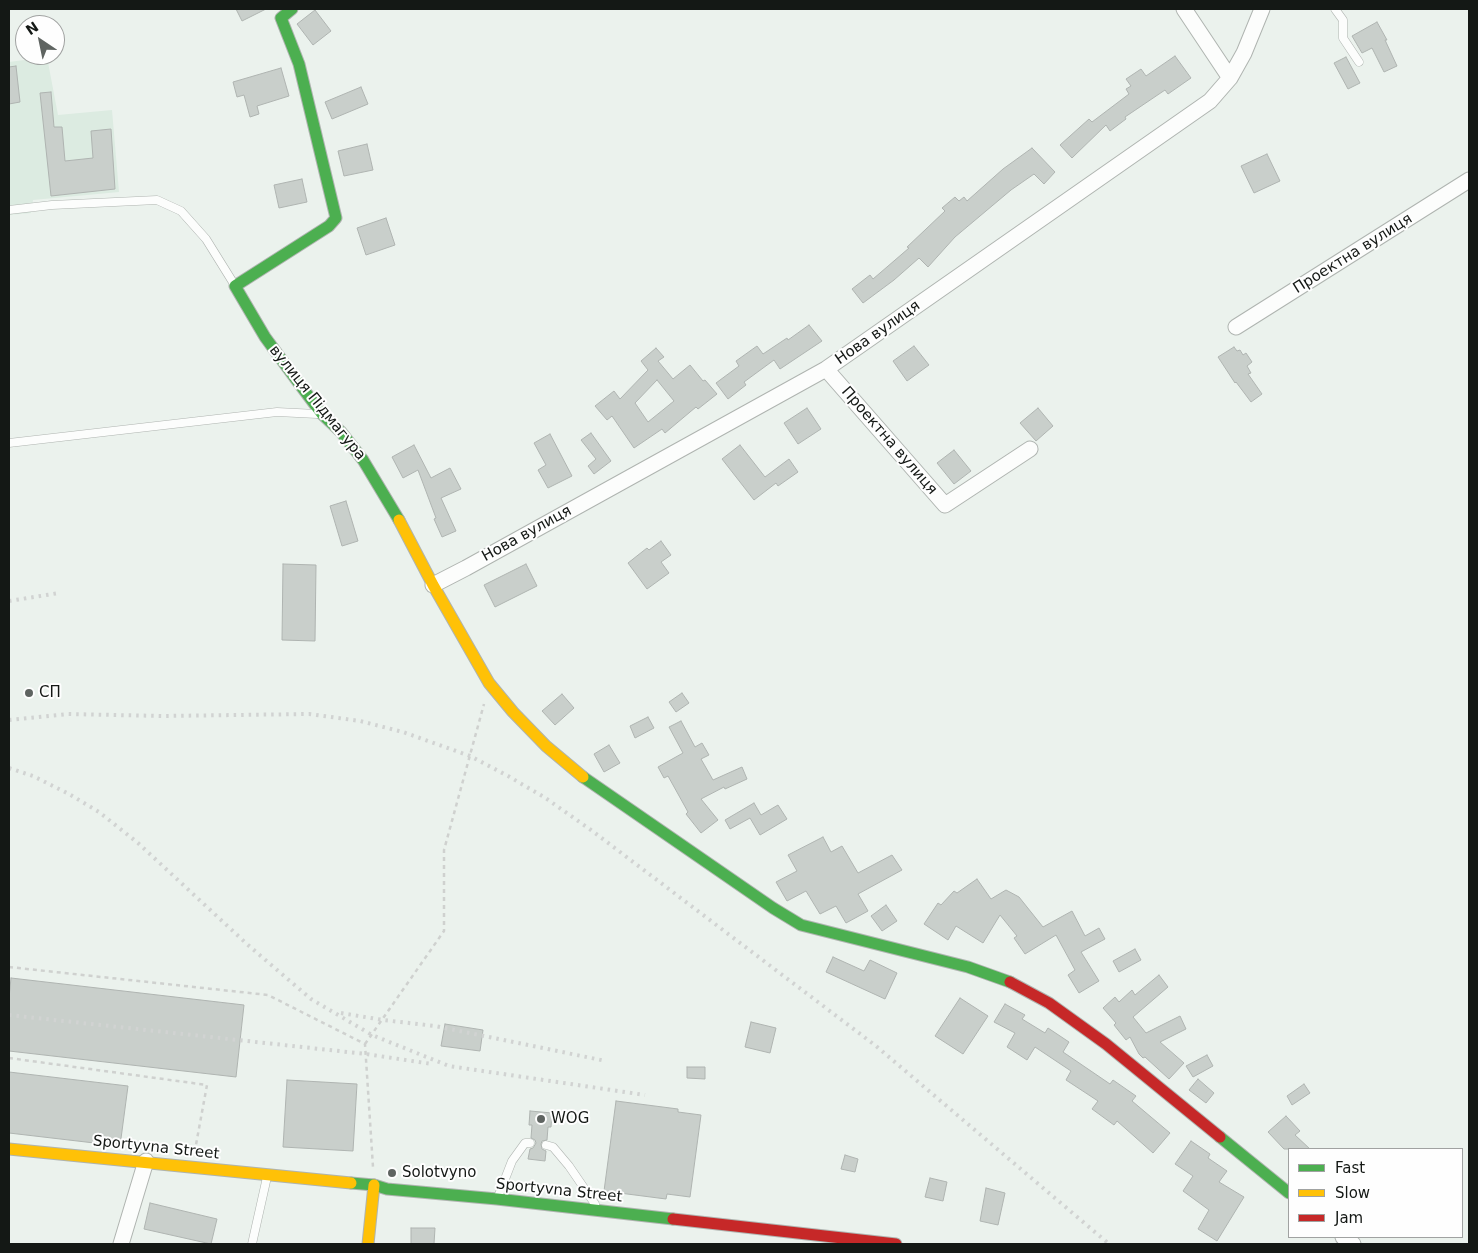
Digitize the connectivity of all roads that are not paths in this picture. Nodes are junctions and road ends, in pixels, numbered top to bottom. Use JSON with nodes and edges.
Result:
{"nodes":[{"id":1,"x":292,"y":9,"type":"edge"},
{"id":2,"x":1184,"y":9,"type":"edge"},
{"id":3,"x":1262,"y":9,"type":"edge"},
{"id":4,"x":1335,"y":9,"type":"edge"},
{"id":5,"x":1359,"y":62,"type":"dead end"},
{"id":6,"x":1230,"y":78,"type":"junction"},
{"id":7,"x":1469,"y":180,"type":"edge"},
{"id":8,"x":9,"y":210,"type":"edge"},
{"id":9,"x":235,"y":286,"type":"junction"},
{"id":10,"x":1236,"y":327,"type":"dead end"},
{"id":11,"x":826,"y":369,"type":"junction"},
{"id":12,"x":322,"y":414,"type":"junction"},
{"id":13,"x":9,"y":443,"type":"edge"},
{"id":14,"x":1030,"y":449,"type":"dead end"},
{"id":15,"x":432,"y":585,"type":"junction"},
{"id":16,"x":530,"y":1143,"type":"dead end"},
{"id":17,"x":546,"y":1145,"type":"dead end"},
{"id":18,"x":9,"y":1149,"type":"edge"},
{"id":19,"x":146,"y":1162,"type":"junction"},
{"id":20,"x":268,"y":1175,"type":"junction"},
{"id":21,"x":374,"y":1186,"type":"junction"},
{"id":22,"x":1288,"y":1192,"type":"edge"},
{"id":23,"x":497,"y":1199,"type":"junction"},
{"id":24,"x":599,"y":1210,"type":"junction"},
{"id":25,"x":121,"y":1244,"type":"edge"},
{"id":26,"x":252,"y":1244,"type":"edge"},
{"id":27,"x":368,"y":1244,"type":"edge"},
{"id":28,"x":896,"y":1244,"type":"edge"}],
"edges":[{"from":1,"to":9,"type":"street"},
{"from":2,"to":6,"type":"street"},
{"from":3,"to":6,"type":"street","name":"Нова вулиця"},
{"from":4,"to":5,"type":"lane"},
{"from":6,"to":11,"type":"street","name":"Нова вулиця"},
{"from":7,"to":10,"type":"street","name":"Проектна вулиця"},
{"from":8,"to":9,"type":"lane"},
{"from":9,"to":12,"type":"street","name":"вулиця Підмагура"},
{"from":11,"to":14,"type":"street","name":"Проектна вулиця"},
{"from":11,"to":15,"type":"street","name":"Нова вулиця"},
{"from":12,"to":13,"type":"lane"},
{"from":12,"to":15,"type":"street","name":"вулиця Підмагура"},
{"from":15,"to":22,"type":"street","name":"вулиця Підмагура"},
{"from":16,"to":23,"type":"lane"},
{"from":17,"to":24,"type":"lane"},
{"from":18,"to":19,"type":"street","name":"Sportyvna Street"},
{"from":19,"to":20,"type":"street","name":"Sportyvna Street"},
{"from":19,"to":25,"type":"street"},
{"from":20,"to":21,"type":"street","name":"Sportyvna Street"},
{"from":20,"to":26,"type":"lane"},
{"from":21,"to":23,"type":"street","name":"Sportyvna Street"},
{"from":21,"to":27,"type":"street"},
{"from":23,"to":24,"type":"street","name":"Sportyvna Street"},
{"from":24,"to":28,"type":"street","name":"Sportyvna Street"}]}
